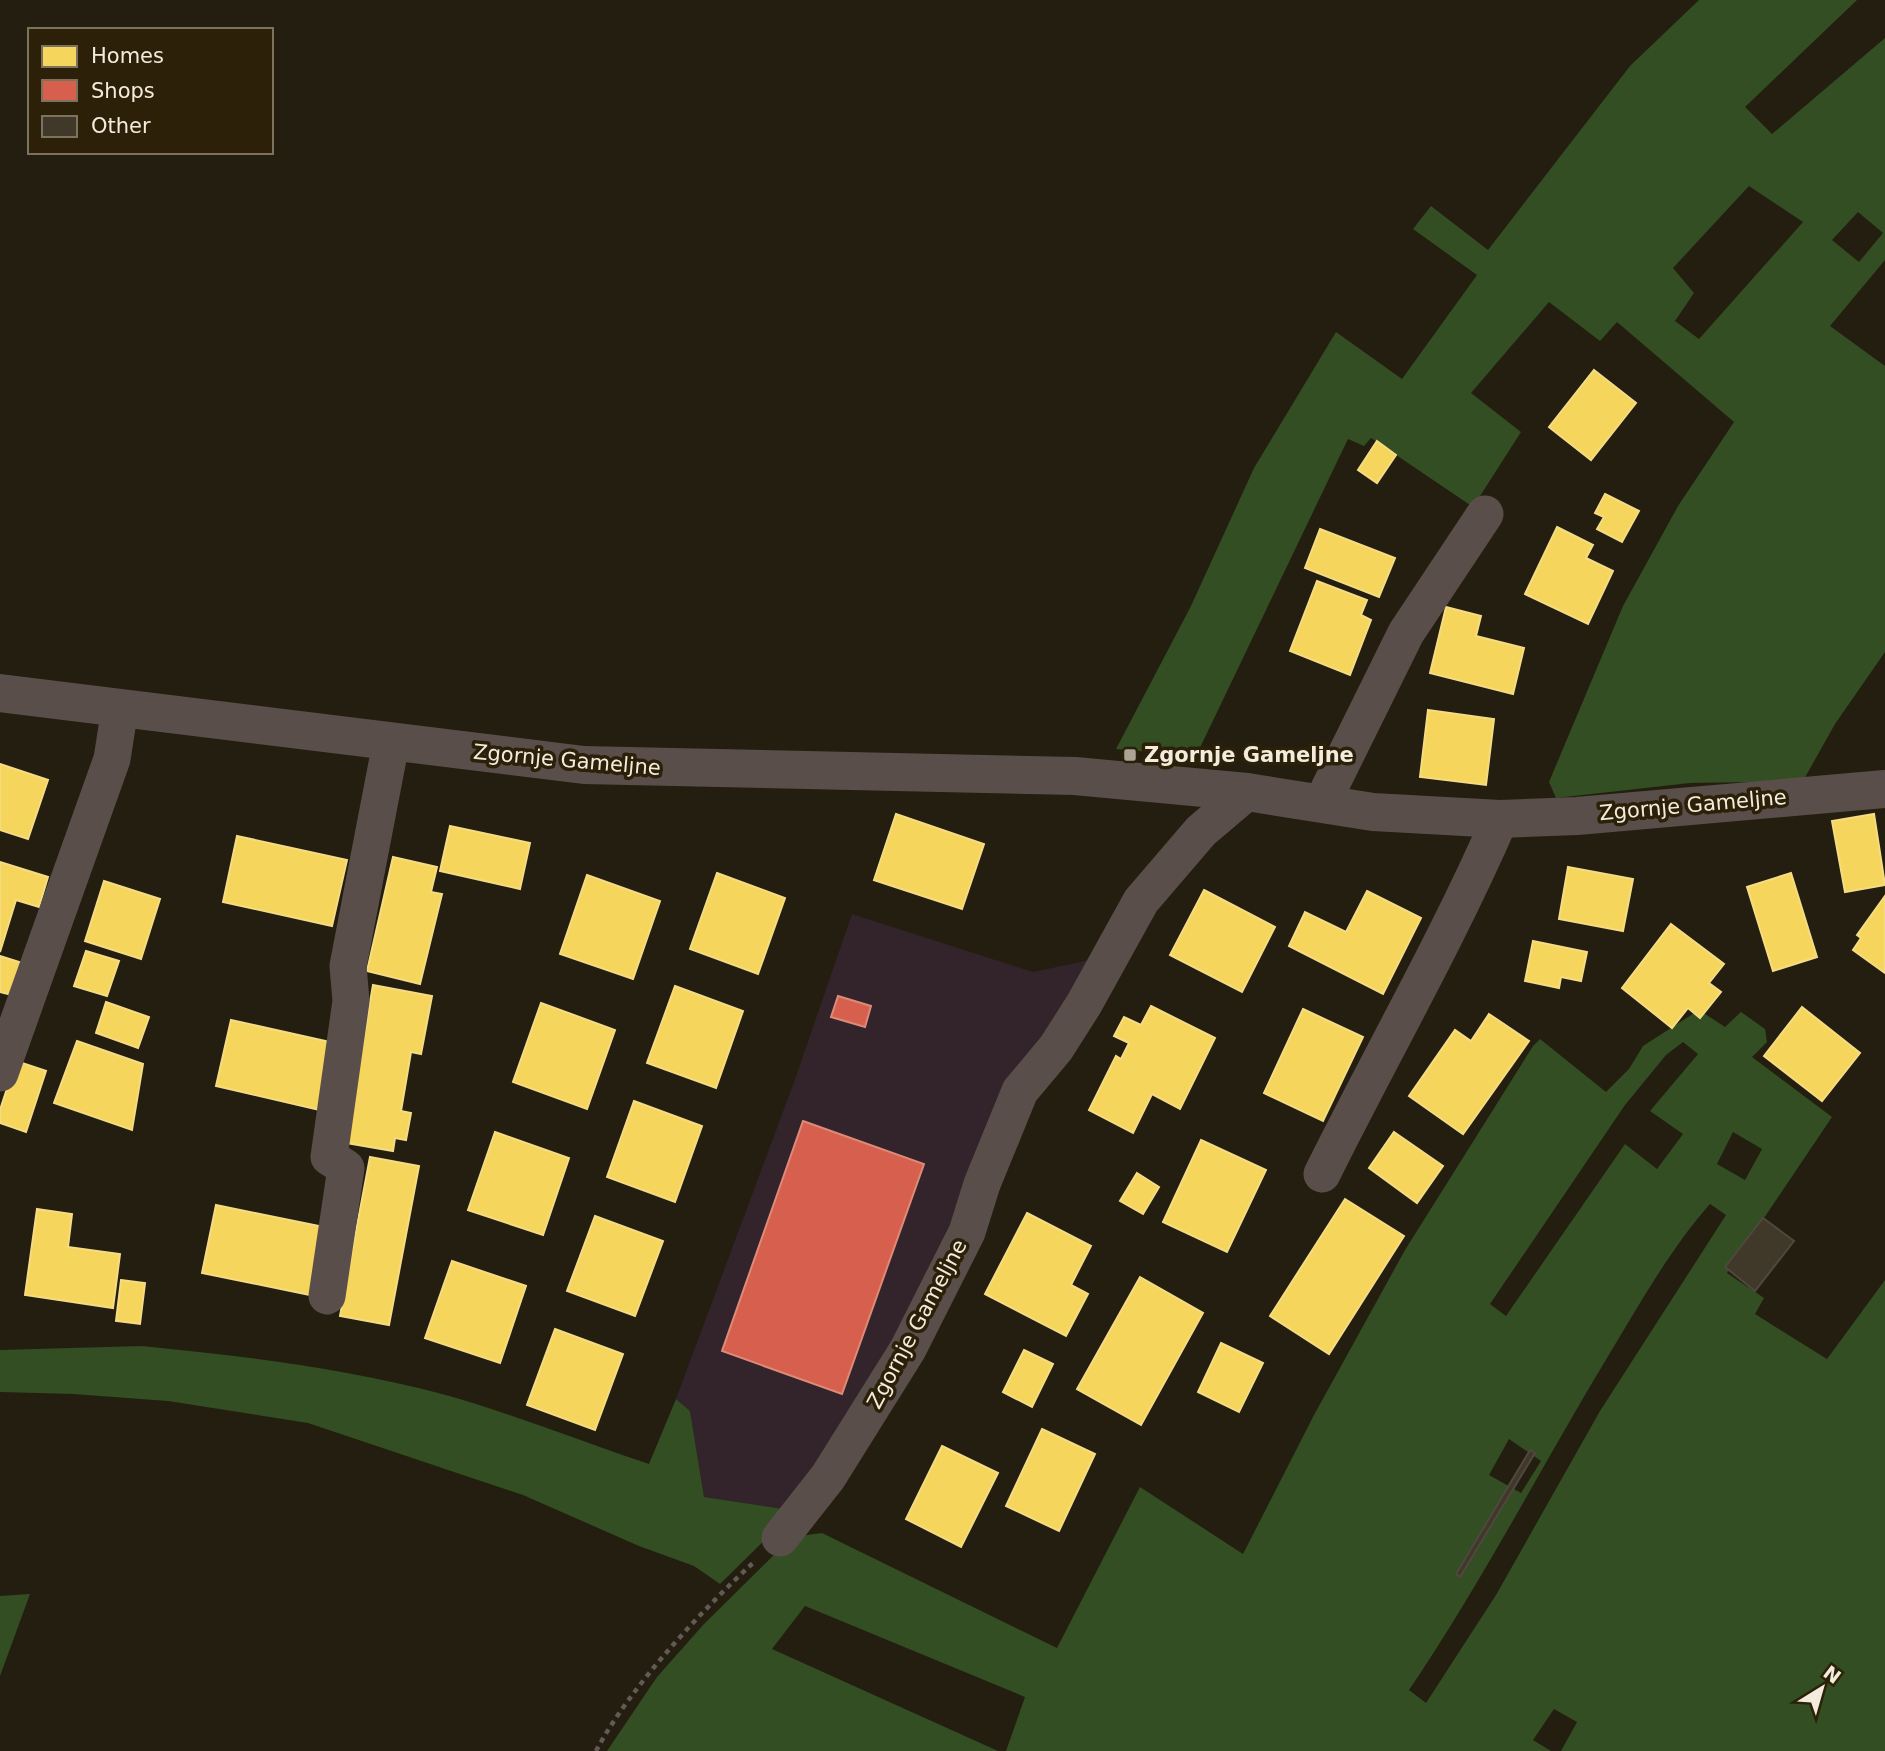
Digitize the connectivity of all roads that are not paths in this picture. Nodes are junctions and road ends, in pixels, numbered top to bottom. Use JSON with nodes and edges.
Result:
{"nodes":[{"id":1,"x":1485,"y":514,"type":"dead end"},
{"id":2,"x":0,"y":693,"type":"edge"},
{"id":3,"x":120,"y":708,"type":"junction"},
{"id":4,"x":391,"y":743,"type":"junction"},
{"id":5,"x":1885,"y":789,"type":"edge"},
{"id":6,"x":1247,"y":792,"type":"junction"},
{"id":7,"x":1322,"y":803,"type":"junction"},
{"id":8,"x":1500,"y":819,"type":"junction"},
{"id":9,"x":0,"y":1073,"type":"edge"},
{"id":10,"x":1322,"y":1174,"type":"dead end"},
{"id":11,"x":327,"y":1296,"type":"dead end"},
{"id":12,"x":780,"y":1538,"type":"road end"}],
"edges":[{"from":1,"to":7,"type":"street"},
{"from":2,"to":3,"type":"street","name":"Zgornje Gameljne"},
{"from":3,"to":4,"type":"street","name":"Zgornje Gameljne"},
{"from":3,"to":9,"type":"street"},
{"from":4,"to":6,"type":"street","name":"Zgornje Gameljne"},
{"from":4,"to":11,"type":"street"},
{"from":5,"to":8,"type":"street","name":"Zgornje Gameljne"},
{"from":6,"to":7,"type":"street","name":"Zgornje Gameljne"},
{"from":6,"to":12,"type":"street","name":"Zgornje Gameljne"},
{"from":7,"to":8,"type":"street","name":"Zgornje Gameljne"},
{"from":8,"to":10,"type":"street"}]}
